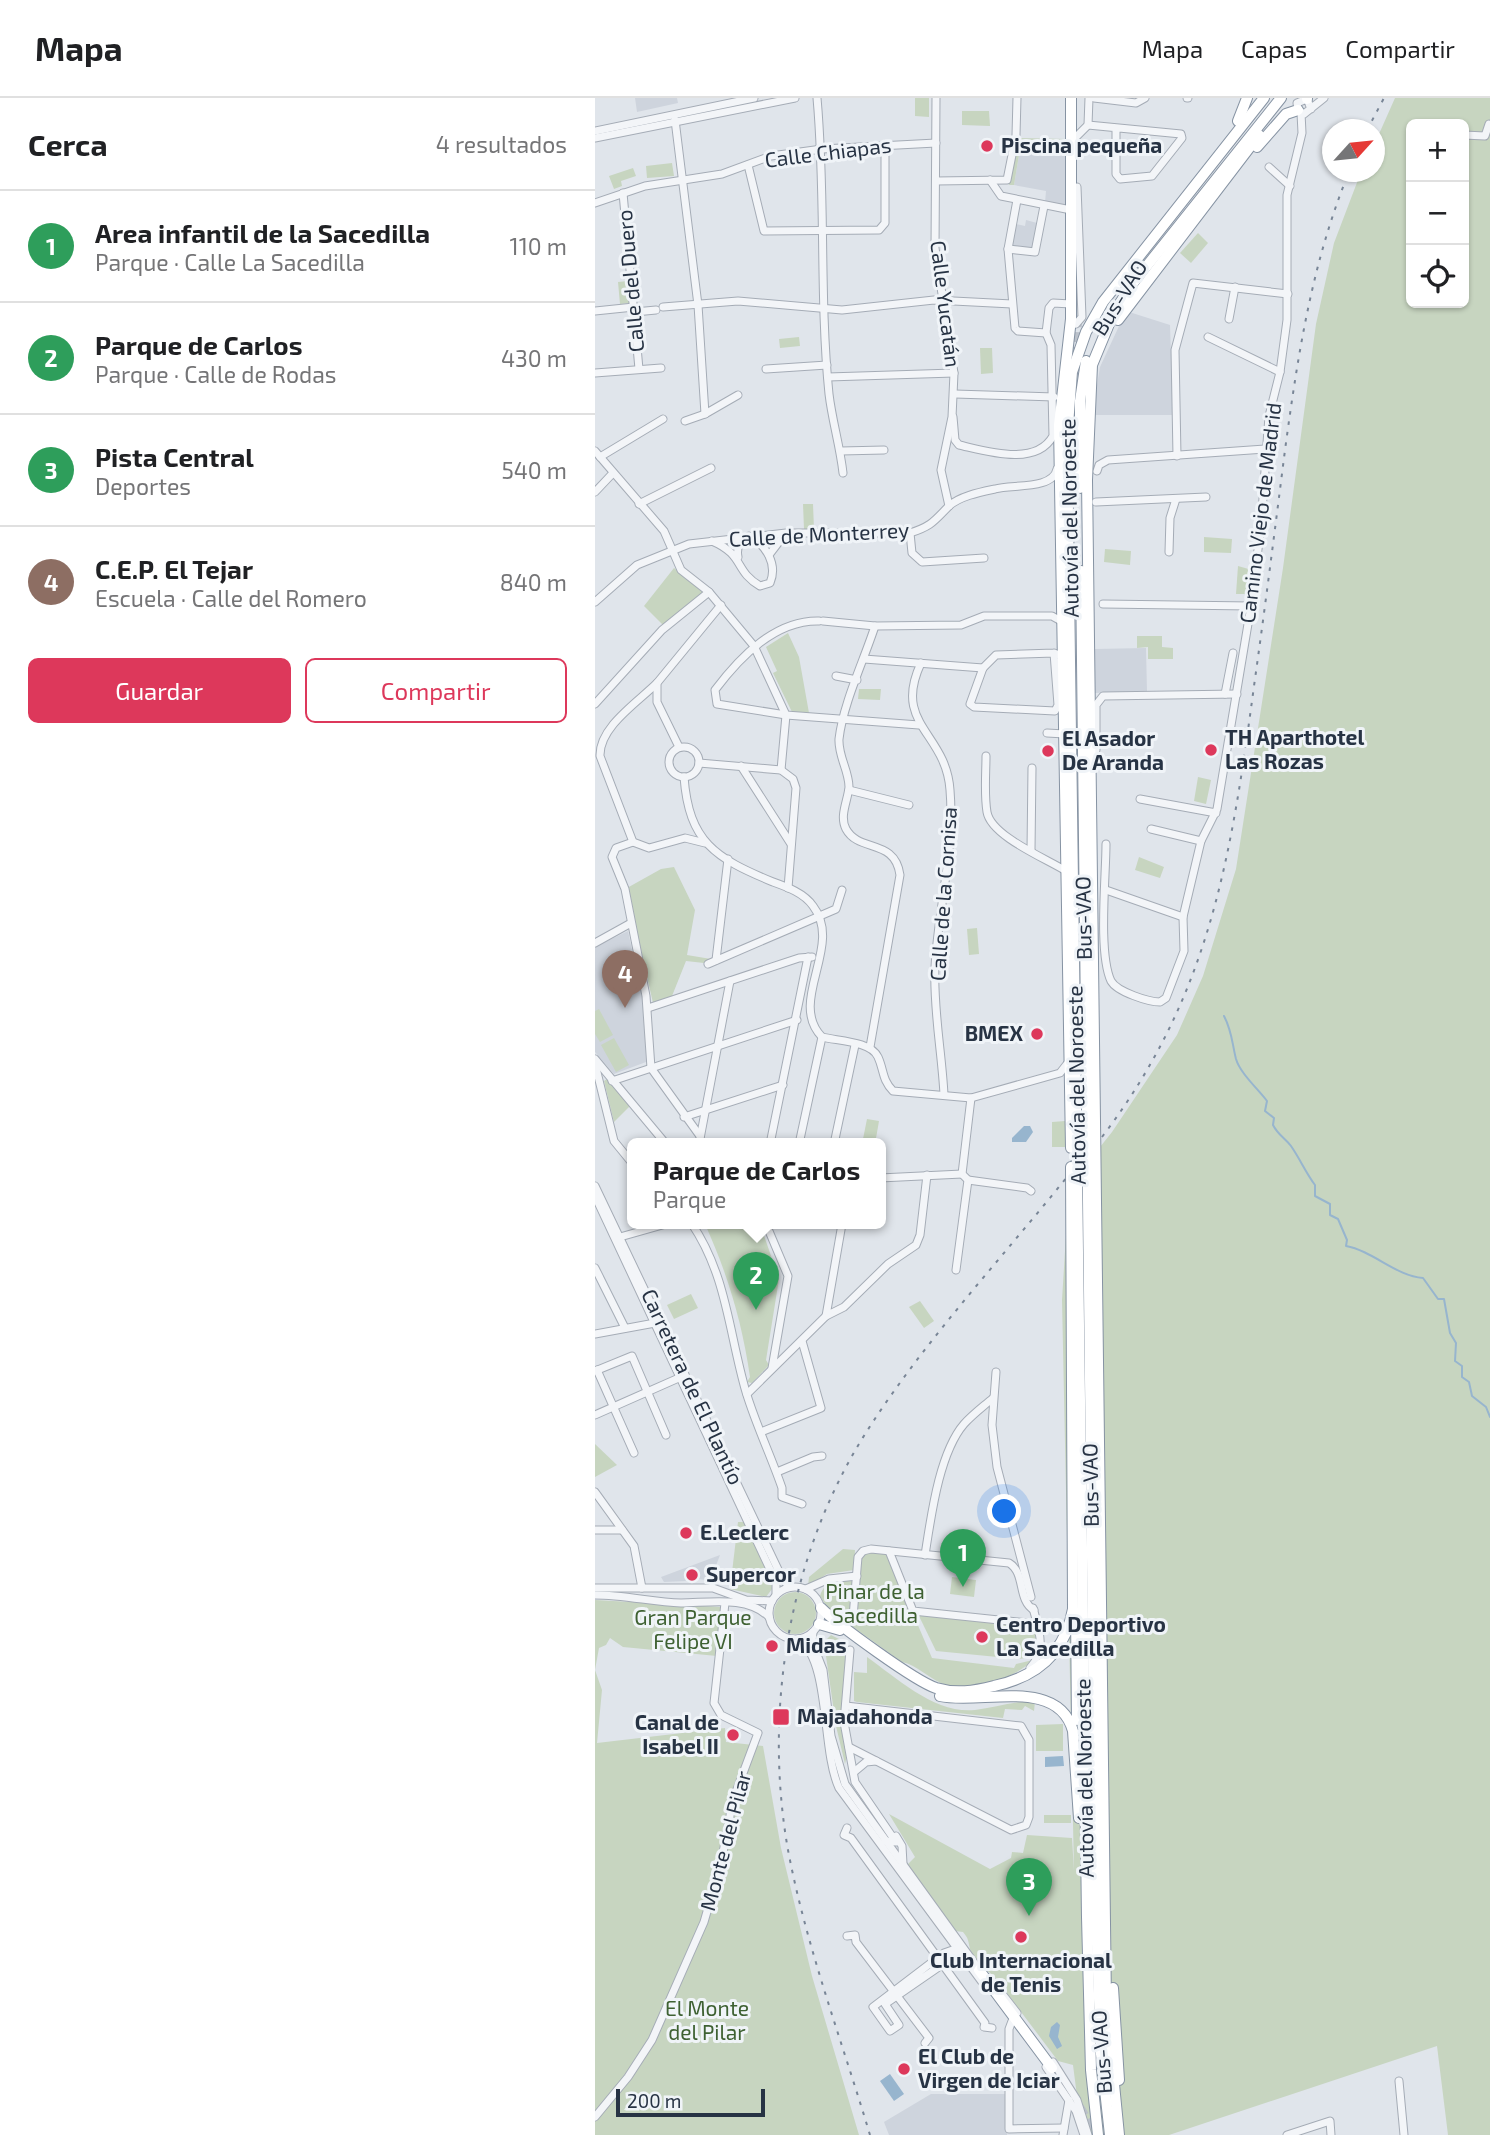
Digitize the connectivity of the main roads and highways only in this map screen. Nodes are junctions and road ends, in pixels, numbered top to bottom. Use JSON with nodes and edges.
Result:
{"nodes":[{"id":1,"x":1071,"y":98,"type":"edge"},
{"id":2,"x":1079,"y":98,"type":"edge"},
{"id":3,"x":1247,"y":98,"type":"edge"},
{"id":4,"x":1264,"y":98,"type":"edge"},
{"id":5,"x":1272,"y":98,"type":"edge"},
{"id":6,"x":1281,"y":98,"type":"edge"},
{"id":7,"x":1299,"y":112,"type":"road end"},
{"id":8,"x":1263,"y":127,"type":"dead end"},
{"id":9,"x":1226,"y":179,"type":"junction"},
{"id":10,"x":1074,"y":183,"type":"junction"},
{"id":11,"x":1073,"y":214,"type":"junction"},
{"id":12,"x":1074,"y":318,"type":"junction"},
{"id":13,"x":1089,"y":386,"type":"junction"},
{"id":14,"x":1075,"y":399,"type":"dead end"},
{"id":15,"x":1069,"y":507,"type":"junction"},
{"id":16,"x":1080,"y":660,"type":"junction"},
{"id":17,"x":1097,"y":750,"type":"road end"},
{"id":18,"x":1093,"y":934,"type":"junction"},
{"id":19,"x":1079,"y":1209,"type":"junction"},
{"id":20,"x":1073,"y":1450,"type":"junction"},
{"id":21,"x":1073,"y":1519,"type":"junction"},
{"id":22,"x":819,"y":1604,"type":"road end"},
{"id":23,"x":816,"y":1628,"type":"road end"},
{"id":24,"x":1080,"y":1829,"type":"junction"},
{"id":25,"x":1104,"y":1845,"type":"junction"},
{"id":26,"x":976,"y":1971,"type":"road end"},
{"id":27,"x":1052,"y":2068,"type":"dead end"},
{"id":28,"x":1091,"y":2070,"type":"junction"},
{"id":29,"x":1098,"y":2135,"type":"edge"},
{"id":30,"x":1111,"y":2135,"type":"edge"},
{"id":31,"x":1119,"y":2135,"type":"edge"},
{"id":32,"x":1126,"y":2135,"type":"edge"}],
"edges":[{"from":1,"to":10,"type":"highway"},
{"from":2,"to":10,"type":"highway"},
{"from":3,"to":15,"type":"highway"},
{"from":4,"to":15,"type":"highway","name":"Autovía del Noroeste"},
{"from":5,"to":16,"type":"highway","name":"Bus-VAO"},
{"from":6,"to":13,"type":"highway","name":"Autovía del Noroeste"},
{"from":7,"to":9,"type":"highway"},
{"from":8,"to":9,"type":"highway"},
{"from":9,"to":13,"type":"highway"},
{"from":10,"to":11,"type":"highway"},
{"from":11,"to":12,"type":"highway"},
{"from":11,"to":12,"type":"highway"},
{"from":12,"to":20,"type":"highway"},
{"from":13,"to":18,"type":"highway","name":"Autovía del Noroeste"},
{"from":14,"to":16,"type":"highway"},
{"from":15,"to":19,"type":"highway","name":"Autovía del Noroeste"},
{"from":16,"to":30,"type":"highway","name":"Bus-VAO"},
{"from":17,"to":18,"type":"highway"},
{"from":18,"to":25,"type":"highway","name":"Autovía del Noroeste"},
{"from":19,"to":20,"type":"highway"},
{"from":19,"to":28,"type":"highway","name":"Autovía del Noroeste"},
{"from":20,"to":21,"type":"highway"},
{"from":21,"to":22,"type":"highway"},
{"from":21,"to":24,"type":"highway"},
{"from":23,"to":24,"type":"highway"},
{"from":24,"to":28,"type":"highway"},
{"from":25,"to":31,"type":"highway","name":"Autovía del Noroeste"},
{"from":25,"to":32,"type":"highway"},
{"from":26,"to":27,"type":"highway"},
{"from":28,"to":29,"type":"highway","name":"Autovía del Noroeste"}]}
